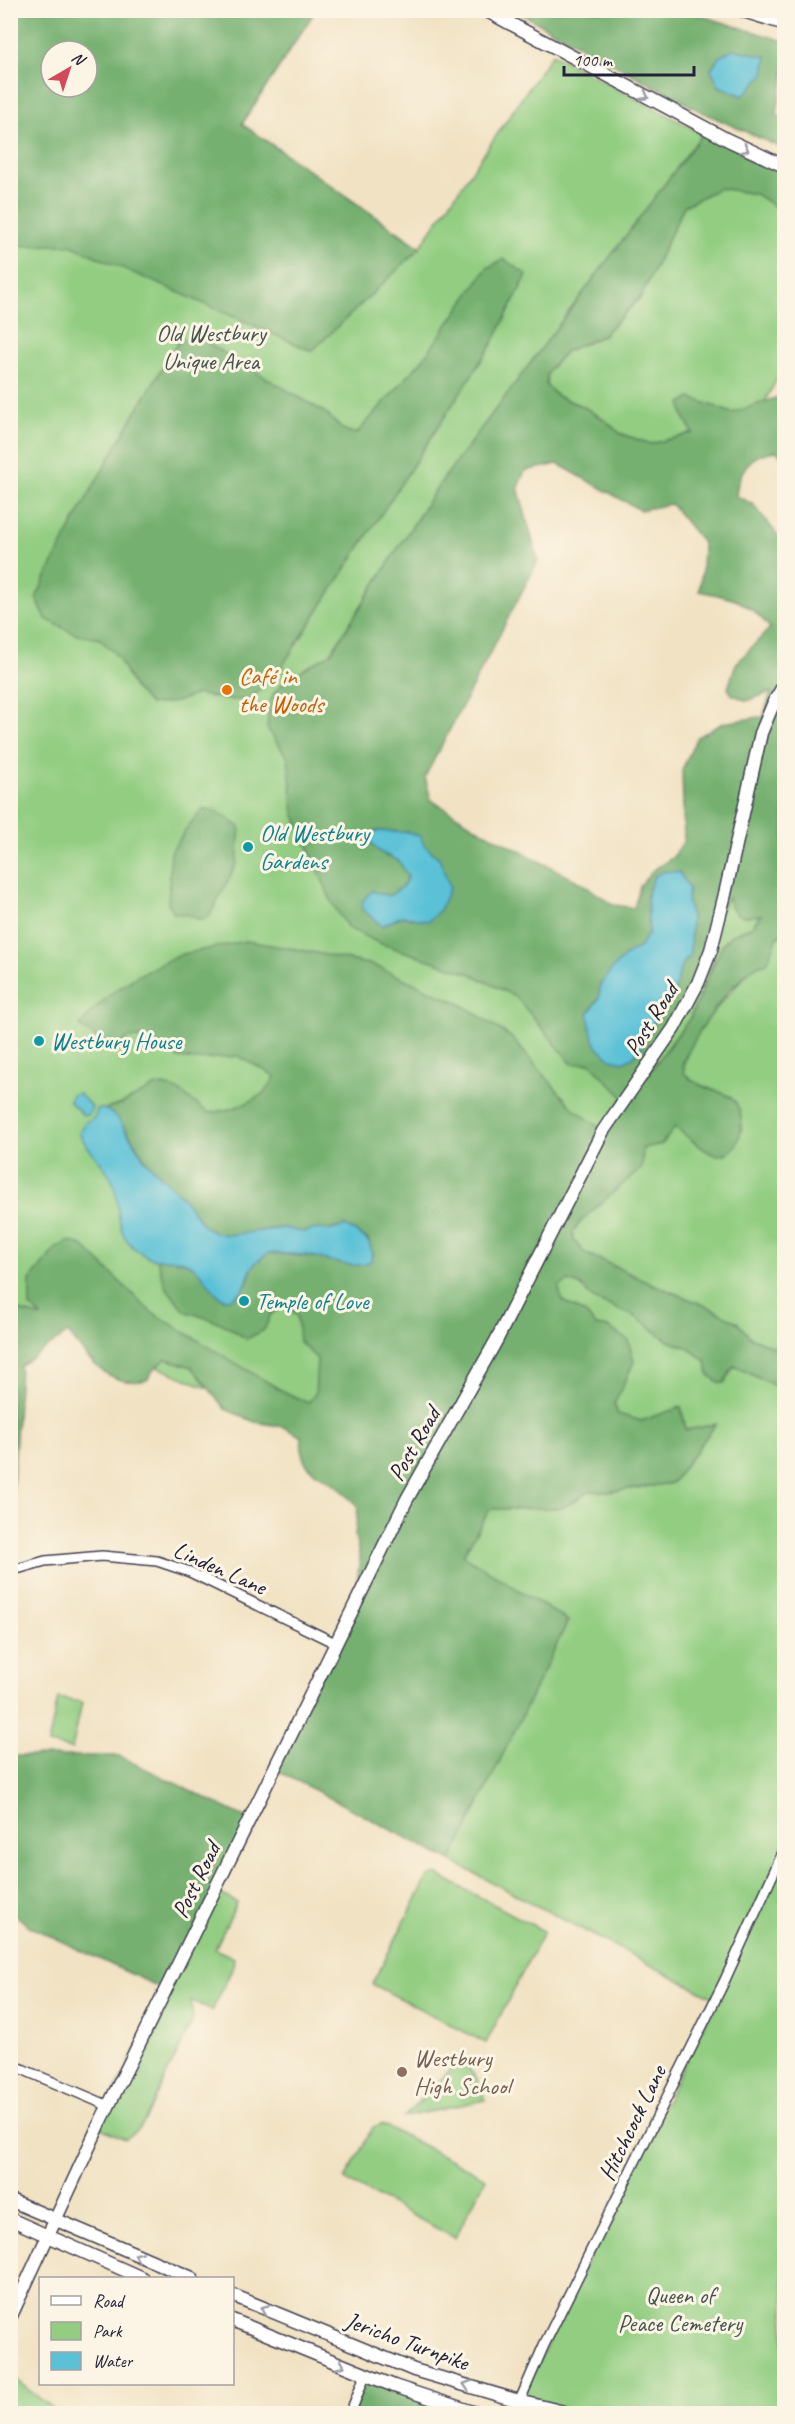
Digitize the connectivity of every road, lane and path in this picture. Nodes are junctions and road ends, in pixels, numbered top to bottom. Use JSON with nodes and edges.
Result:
{"nodes":[{"id":1,"x":485,"y":10,"type":"edge"},
{"id":2,"x":745,"y":10,"type":"edge"},
{"id":3,"x":784,"y":22,"type":"edge"},
{"id":4,"x":784,"y":166,"type":"edge"},
{"id":5,"x":784,"y":685,"type":"edge"},
{"id":6,"x":10,"y":1571,"type":"edge"},
{"id":7,"x":335,"y":1643,"type":"junction"},
{"id":8,"x":784,"y":1850,"type":"edge"},
{"id":9,"x":10,"y":2064,"type":"edge"},
{"id":10,"x":109,"y":2106,"type":"junction"},
{"id":11,"x":10,"y":2200,"type":"edge"},
{"id":12,"x":10,"y":2219,"type":"edge"},
{"id":13,"x":55,"y":2220,"type":"junction"},
{"id":14,"x":47,"y":2235,"type":"junction"},
{"id":15,"x":140,"y":2277,"type":"edge"},
{"id":16,"x":190,"y":2277,"type":"edge"},
{"id":17,"x":234,"y":2296,"type":"edge"},
{"id":18,"x":10,"y":2318,"type":"edge"},
{"id":19,"x":234,"y":2321,"type":"edge"},
{"id":20,"x":296,"y":2322,"type":"junction"},
{"id":21,"x":287,"y":2343,"type":"junction"},
{"id":22,"x":365,"y":2375,"type":"junction"},
{"id":23,"x":516,"y":2409,"type":"edge"},
{"id":24,"x":350,"y":2414,"type":"edge"},
{"id":25,"x":479,"y":2414,"type":"edge"},
{"id":26,"x":572,"y":2414,"type":"edge"}],
"edges":[{"from":1,"to":4,"type":"main road","one_way":true},
{"from":2,"to":3,"type":"highway"},
{"from":5,"to":7,"type":"main road","name":"Post Road"},
{"from":6,"to":7,"type":"street","name":"Linden Lane"},
{"from":7,"to":10,"type":"main road","name":"Post Road"},
{"from":8,"to":23,"type":"street","name":"Hitchcock Lane"},
{"from":9,"to":10,"type":"street"},
{"from":10,"to":13,"type":"main road","name":"Post Road"},
{"from":11,"to":13,"type":"main road"},
{"from":12,"to":14,"type":"main road"},
{"from":13,"to":14,"type":"main road","name":"Post Road"},
{"from":16,"to":13,"type":"main road","one_way":true},
{"from":14,"to":15,"type":"main road"},
{"from":14,"to":18,"type":"main road","name":"Post Road"},
{"from":20,"to":17,"type":"main road","name":"Jericho Turnpike","one_way":true},
{"from":19,"to":21,"type":"main road","name":"Jericho Turnpike"},
{"from":20,"to":21,"type":"main road"},
{"from":23,"to":20,"type":"main road","name":"Jericho Turnpike","one_way":true},
{"from":21,"to":22,"type":"main road","name":"Jericho Turnpike","one_way":true},
{"from":22,"to":24,"type":"street"},
{"from":22,"to":25,"type":"main road","name":"Jericho Turnpike"},
{"from":23,"to":26,"type":"main road","name":"Jericho Turnpike"}]}
